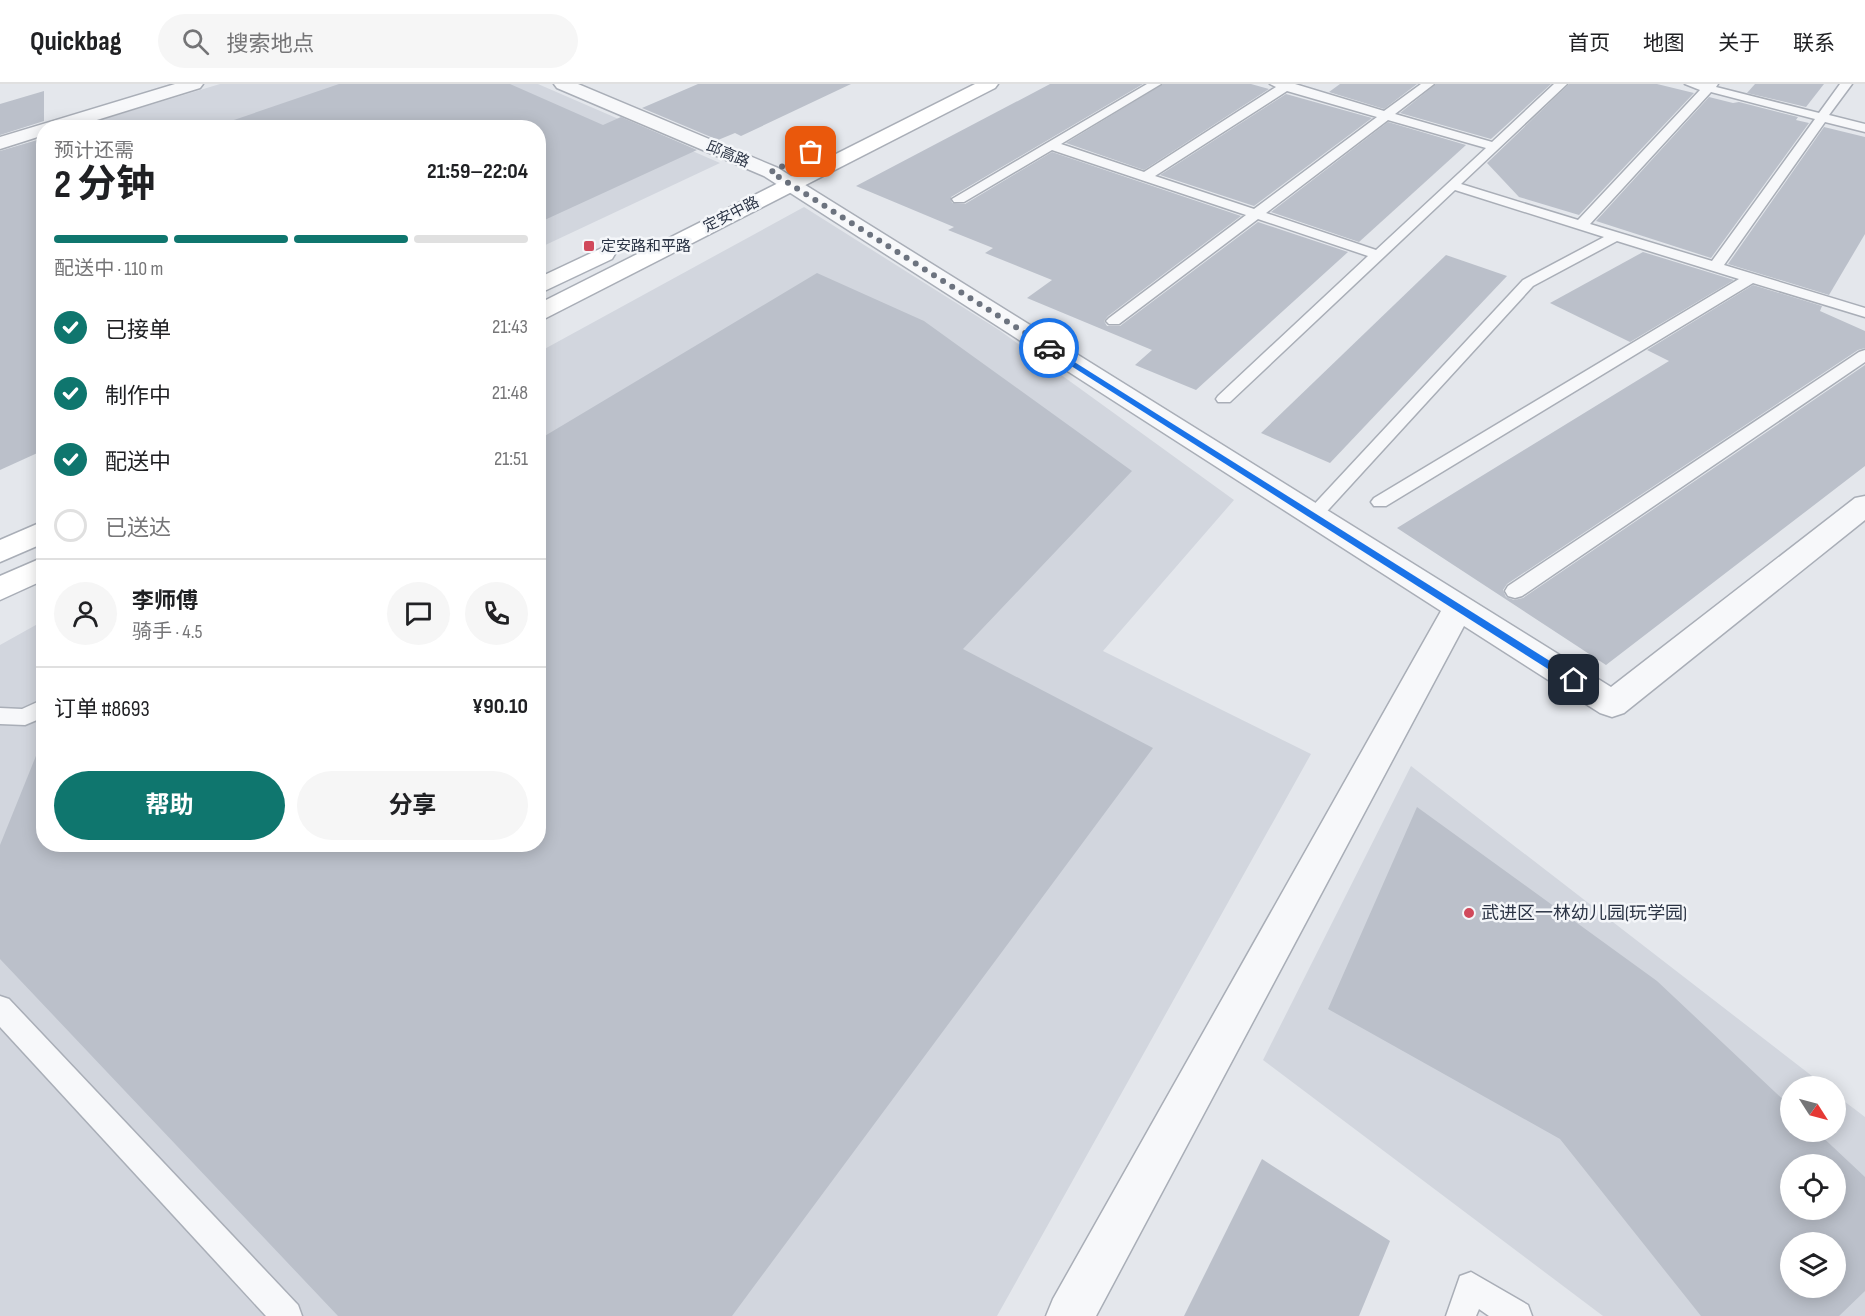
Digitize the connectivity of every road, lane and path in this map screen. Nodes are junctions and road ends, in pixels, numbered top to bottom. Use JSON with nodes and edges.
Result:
{"nodes":[{"id":1,"x":194,"y":84,"type":"edge"},
{"id":2,"x":563,"y":84,"type":"edge"},
{"id":3,"x":951,"y":84,"type":"edge"},
{"id":4,"x":989,"y":84,"type":"edge"},
{"id":5,"x":1155,"y":84,"type":"edge"},
{"id":6,"x":1428,"y":84,"type":"edge"},
{"id":7,"x":1561,"y":84,"type":"edge"},
{"id":8,"x":1690,"y":84,"type":"edge"},
{"id":9,"x":1846,"y":84,"type":"edge"},
{"id":10,"x":1283,"y":85,"type":"edge"},
{"id":11,"x":1710,"y":86,"type":"edge"},
{"id":12,"x":898,"y":110,"type":"dead end"},
{"id":13,"x":1386,"y":116,"type":"junction"},
{"id":14,"x":1822,"y":117,"type":"junction"},
{"id":15,"x":76,"y":120,"type":"edge"},
{"id":16,"x":1865,"y":128,"type":"edge"},
{"id":17,"x":36,"y":131,"type":"edge"},
{"id":18,"x":0,"y":142,"type":"edge"},
{"id":19,"x":1050,"y":145,"type":"junction"},
{"id":20,"x":1493,"y":146,"type":"junction"},
{"id":21,"x":784,"y":173,"type":"junction"},
{"id":22,"x":1145,"y":177,"type":"junction"},
{"id":23,"x":750,"y":182,"type":"dead end"},
{"id":24,"x":1451,"y":185,"type":"junction"},
{"id":25,"x":958,"y":199,"type":"dead end"},
{"id":26,"x":1256,"y":214,"type":"junction"},
{"id":27,"x":1581,"y":225,"type":"junction"},
{"id":28,"x":1616,"y":236,"type":"junction"},
{"id":29,"x":626,"y":243,"type":"dead end"},
{"id":30,"x":1378,"y":255,"type":"junction"},
{"id":31,"x":1715,"y":267,"type":"junction"},
{"id":32,"x":1751,"y":278,"type":"junction"},
{"id":33,"x":546,"y":283,"type":"edge"},
{"id":34,"x":546,"y":308,"type":"edge"},
{"id":35,"x":1864,"y":310,"type":"edge"},
{"id":36,"x":1113,"y":321,"type":"dead end"},
{"id":37,"x":1865,"y":355,"type":"edge"},
{"id":38,"x":1224,"y":399,"type":"dead end"},
{"id":39,"x":1380,"y":502,"type":"dead end"},
{"id":40,"x":1865,"y":506,"type":"edge"},
{"id":41,"x":1313,"y":516,"type":"junction"},
{"id":42,"x":36,"y":535,"type":"edge"},
{"id":43,"x":0,"y":552,"type":"edge"},
{"id":44,"x":36,"y":571,"type":"edge"},
{"id":45,"x":0,"y":589,"type":"edge"},
{"id":46,"x":1515,"y":591,"type":"dead end"},
{"id":47,"x":1458,"y":608,"type":"junction"},
{"id":48,"x":36,"y":711,"type":"edge"},
{"id":49,"x":0,"y":716,"type":"edge"},
{"id":50,"x":0,"y":1008,"type":"edge"},
{"id":51,"x":287,"y":1316,"type":"edge"},
{"id":52,"x":1070,"y":1316,"type":"edge"},
{"id":53,"x":1461,"y":1316,"type":"edge"},
{"id":54,"x":1517,"y":1316,"type":"edge"}],
"edges":[{"from":1,"to":15,"type":"street"},
{"from":2,"to":21,"type":"street","name":"邱高路"},
{"from":3,"to":12,"type":"main road"},
{"from":4,"to":21,"type":"main road","name":"定安中路"},
{"from":5,"to":19,"type":"lane"},
{"from":6,"to":13,"type":"lane"},
{"from":7,"to":20,"type":"lane"},
{"from":8,"to":11,"type":"lane"},
{"from":9,"to":14,"type":"lane"},
{"from":10,"to":13,"type":"lane"},
{"from":10,"to":22,"type":"lane"},
{"from":11,"to":14,"type":"lane"},
{"from":11,"to":27,"type":"lane"},
{"from":13,"to":20,"type":"lane"},
{"from":13,"to":26,"type":"lane"},
{"from":14,"to":16,"type":"lane"},
{"from":14,"to":31,"type":"lane"},
{"from":17,"to":18,"type":"street"},
{"from":19,"to":22,"type":"lane"},
{"from":19,"to":25,"type":"lane"},
{"from":20,"to":24,"type":"lane"},
{"from":21,"to":23,"type":"main road","name":"定安中路"},
{"from":21,"to":34,"type":"main road","name":"定安中路"},
{"from":21,"to":41,"type":"street","name":"邱高路"},
{"from":22,"to":26,"type":"lane"},
{"from":24,"to":27,"type":"lane"},
{"from":24,"to":30,"type":"lane"},
{"from":26,"to":30,"type":"lane"},
{"from":26,"to":36,"type":"lane"},
{"from":27,"to":28,"type":"lane"},
{"from":28,"to":31,"type":"lane"},
{"from":28,"to":41,"type":"lane"},
{"from":29,"to":33,"type":"main road"},
{"from":30,"to":38,"type":"lane"},
{"from":31,"to":32,"type":"lane"},
{"from":32,"to":35,"type":"lane"},
{"from":32,"to":39,"type":"lane"},
{"from":37,"to":46,"type":"lane"},
{"from":40,"to":47,"type":"street","name":"邱高路"},
{"from":41,"to":47,"type":"street","name":"邱高路"},
{"from":42,"to":43,"type":"main road"},
{"from":44,"to":45,"type":"main road"},
{"from":47,"to":52,"type":"street"},
{"from":48,"to":49,"type":"lane"},
{"from":50,"to":51,"type":"lane"},
{"from":53,"to":54,"type":"lane"}]}
